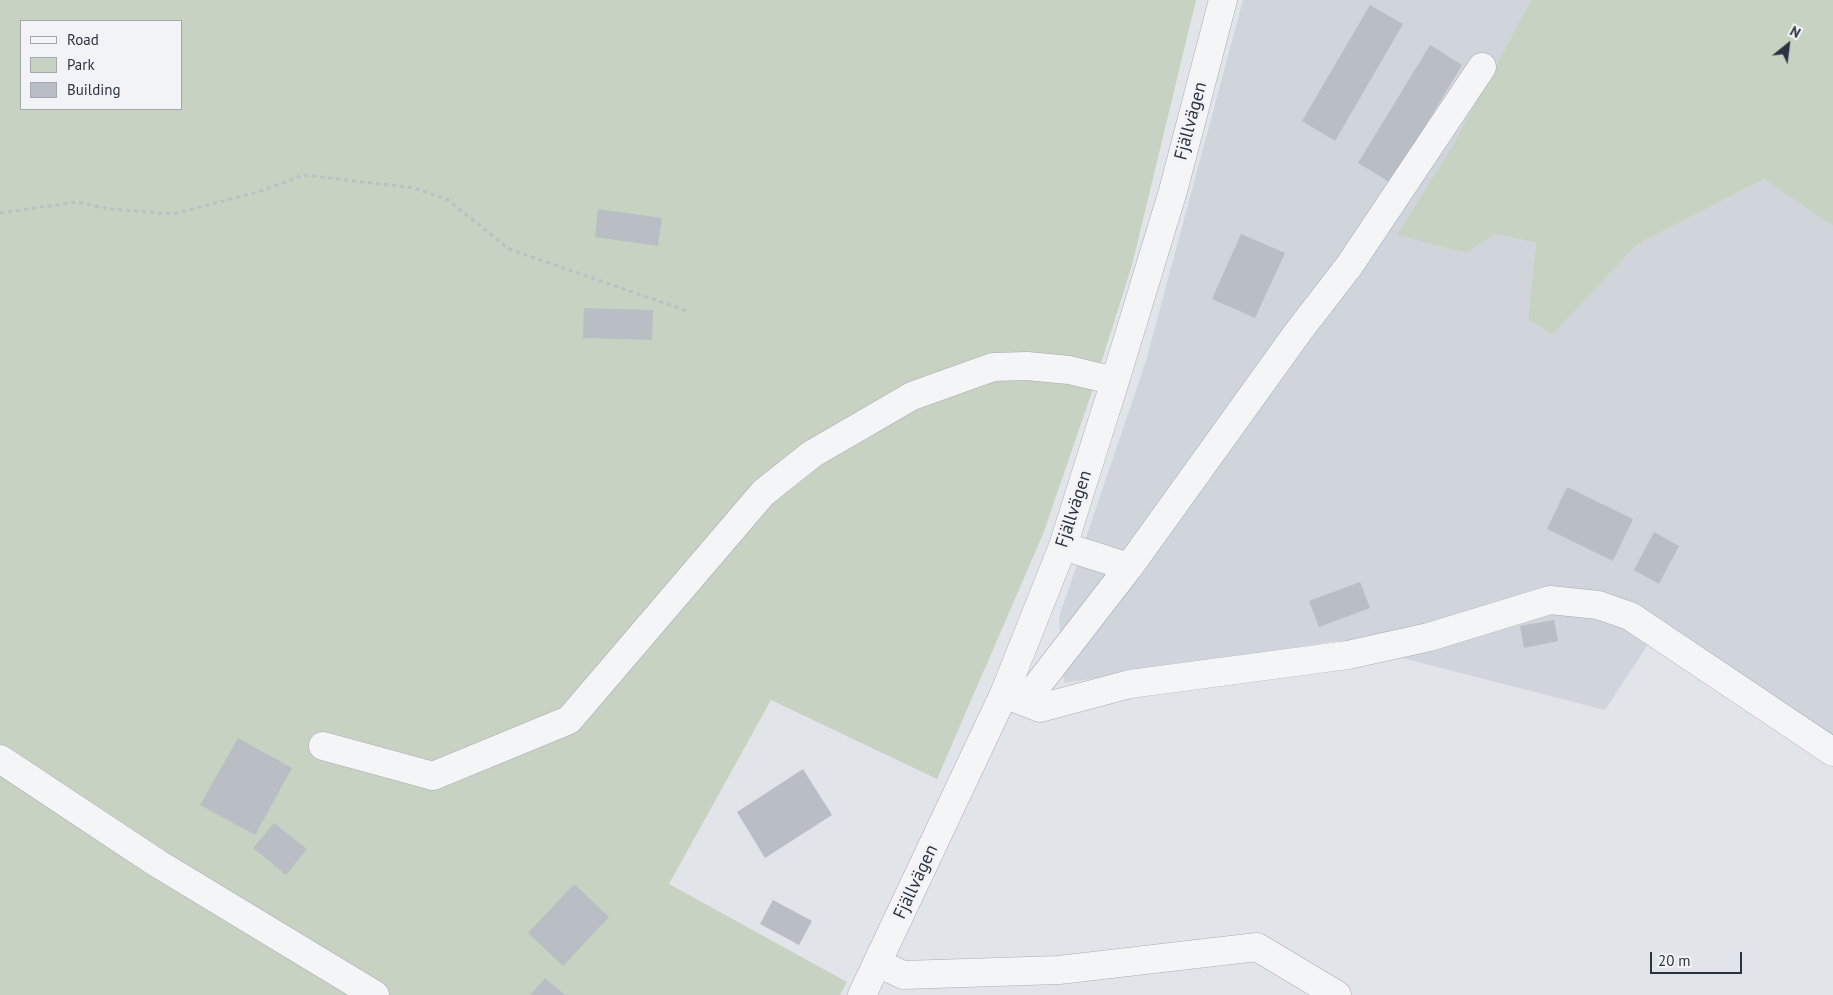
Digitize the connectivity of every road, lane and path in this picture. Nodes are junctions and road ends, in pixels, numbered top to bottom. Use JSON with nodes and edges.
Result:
{"nodes":[{"id":1,"x":1223,"y":0,"type":"edge"},
{"id":2,"x":1482,"y":67,"type":"dead end"},
{"id":3,"x":0,"y":213,"type":"edge"},
{"id":4,"x":690,"y":312,"type":"dead end"},
{"id":5,"x":1116,"y":381,"type":"junction"},
{"id":6,"x":1063,"y":546,"type":"junction"},
{"id":7,"x":1129,"y":567,"type":"junction"},
{"id":8,"x":1016,"y":699,"type":"junction"},
{"id":9,"x":323,"y":746,"type":"dead end"},
{"id":10,"x":1833,"y":752,"type":"edge"},
{"id":11,"x":0,"y":759,"type":"edge"},
{"id":12,"x":878,"y":963,"type":"junction"},
{"id":13,"x":376,"y":995,"type":"edge"},
{"id":14,"x":862,"y":995,"type":"edge"},
{"id":15,"x":1337,"y":995,"type":"edge"}],
"edges":[{"from":1,"to":5,"type":"street","name":"Fjällvägen"},
{"from":2,"to":7,"type":"street"},
{"from":3,"to":4,"type":"path"},
{"from":5,"to":6,"type":"street","name":"Fjällvägen"},
{"from":5,"to":9,"type":"street"},
{"from":6,"to":7,"type":"street"},
{"from":6,"to":8,"type":"street","name":"Fjällvägen"},
{"from":7,"to":8,"type":"street"},
{"from":8,"to":10,"type":"street"},
{"from":8,"to":12,"type":"street","name":"Fjällvägen"},
{"from":11,"to":13,"type":"street"},
{"from":12,"to":14,"type":"street","name":"Fjällvägen"},
{"from":12,"to":15,"type":"street"}]}
